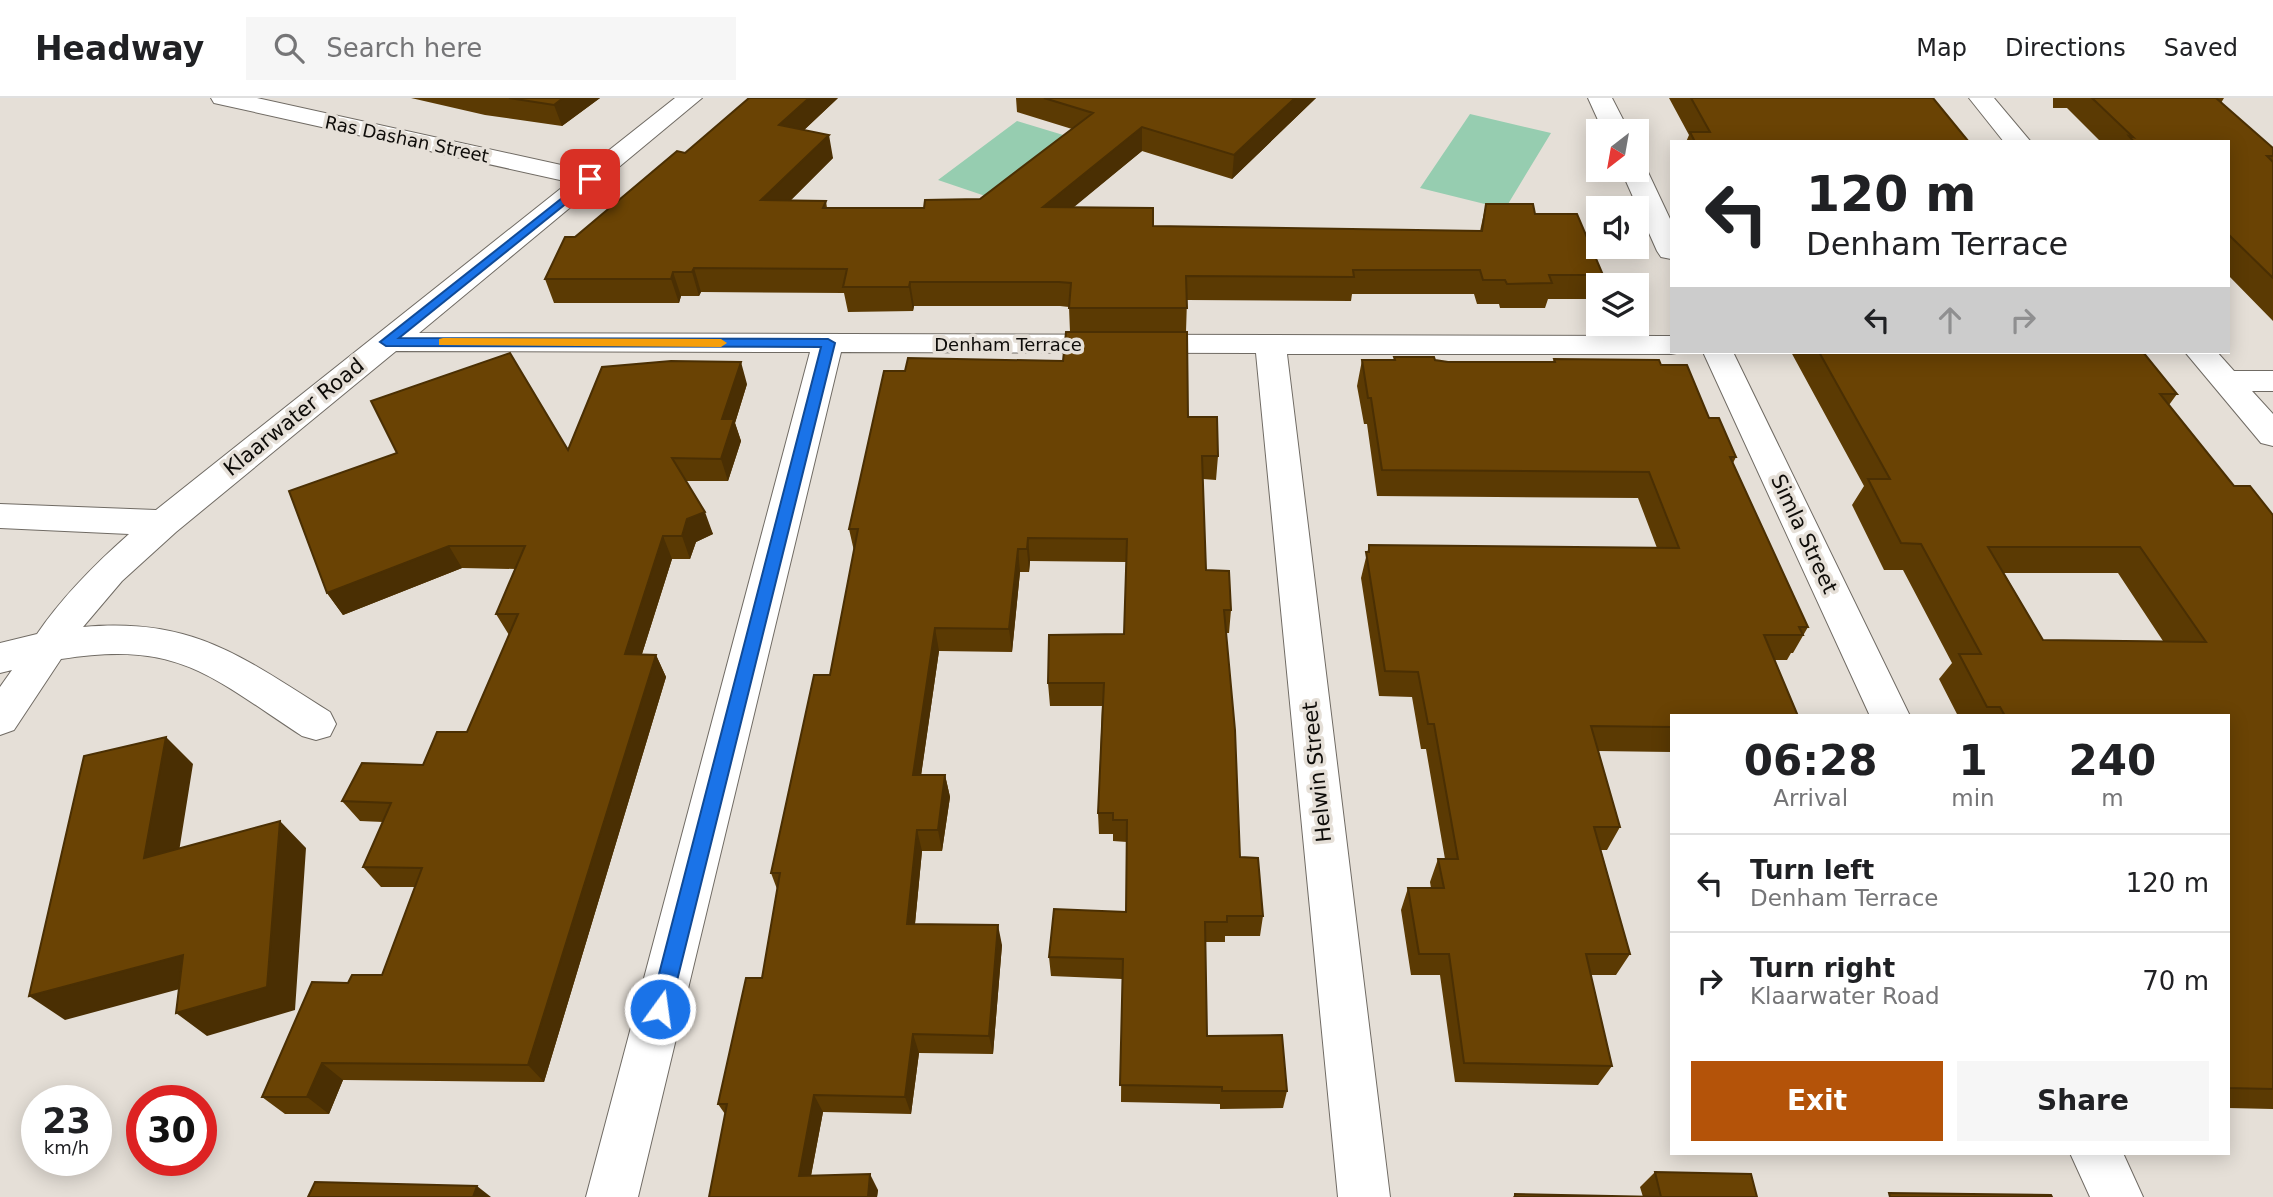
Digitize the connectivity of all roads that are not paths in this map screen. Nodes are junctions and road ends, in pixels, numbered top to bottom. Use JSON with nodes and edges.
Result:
{"nodes":[{"id":1,"x":223,"y":98,"type":"edge"},
{"id":2,"x":690,"y":98,"type":"edge"},
{"id":3,"x":1600,"y":98,"type":"edge"},
{"id":4,"x":1981,"y":98,"type":"edge"},
{"id":5,"x":263,"y":102,"type":"edge"},
{"id":6,"x":1610,"y":119,"type":"edge"},
{"id":7,"x":2016,"y":140,"type":"edge"},
{"id":8,"x":590,"y":179,"type":"junction"},
{"id":9,"x":1639,"y":182,"type":"edge"},
{"id":10,"x":1670,"y":249,"type":"edge"},
{"id":11,"x":386,"y":342,"type":"junction"},
{"id":12,"x":828,"y":343,"type":"junction"},
{"id":13,"x":1670,"y":345,"type":"edge"},
{"id":14,"x":1271,"y":346,"type":"junction"},
{"id":15,"x":1719,"y":354,"type":"edge"},
{"id":16,"x":2202,"y":354,"type":"edge"},
{"id":17,"x":2273,"y":380,"type":"edge"},
{"id":18,"x":2226,"y":381,"type":"junction"},
{"id":19,"x":2273,"y":435,"type":"edge"},
{"id":20,"x":0,"y":516,"type":"edge"},
{"id":21,"x":164,"y":523,"type":"junction"},
{"id":22,"x":50,"y":645,"type":"junction"},
{"id":23,"x":0,"y":658,"type":"edge"},
{"id":24,"x":1889,"y":714,"type":"edge"},
{"id":25,"x":0,"y":719,"type":"edge"},
{"id":26,"x":316,"y":724,"type":"dead end"},
{"id":27,"x":2097,"y":1155,"type":"edge"},
{"id":28,"x":612,"y":1197,"type":"edge"},
{"id":29,"x":1364,"y":1197,"type":"edge"},
{"id":30,"x":2117,"y":1197,"type":"edge"}],
"edges":[{"from":1,"to":5,"type":"street","name":"Ras Dashan Street"},
{"from":2,"to":8,"type":"street","name":"Klaarwater Road"},
{"from":3,"to":6,"type":"street"},
{"from":4,"to":7,"type":"street"},
{"from":5,"to":8,"type":"street","name":"Ras Dashan Street"},
{"from":8,"to":11,"type":"street","name":"Klaarwater Road"},
{"from":9,"to":10,"type":"street"},
{"from":11,"to":12,"type":"street","name":"Denham Terrace"},
{"from":11,"to":21,"type":"street","name":"Klaarwater Road"},
{"from":12,"to":14,"type":"street","name":"Denham Terrace"},
{"from":12,"to":28,"type":"street"},
{"from":13,"to":14,"type":"street","name":"Denham Terrace"},
{"from":14,"to":29,"type":"street","name":"Helwin Street"},
{"from":15,"to":24,"type":"street","name":"Simla Street"},
{"from":16,"to":18,"type":"street"},
{"from":17,"to":18,"type":"street"},
{"from":18,"to":19,"type":"street"},
{"from":20,"to":21,"type":"street"},
{"from":21,"to":22,"type":"street","name":"Klaarwater Road"},
{"from":22,"to":23,"type":"street"},
{"from":22,"to":25,"type":"street","name":"Klaarwater Road"},
{"from":22,"to":26,"type":"street"},
{"from":27,"to":30,"type":"street"}]}
